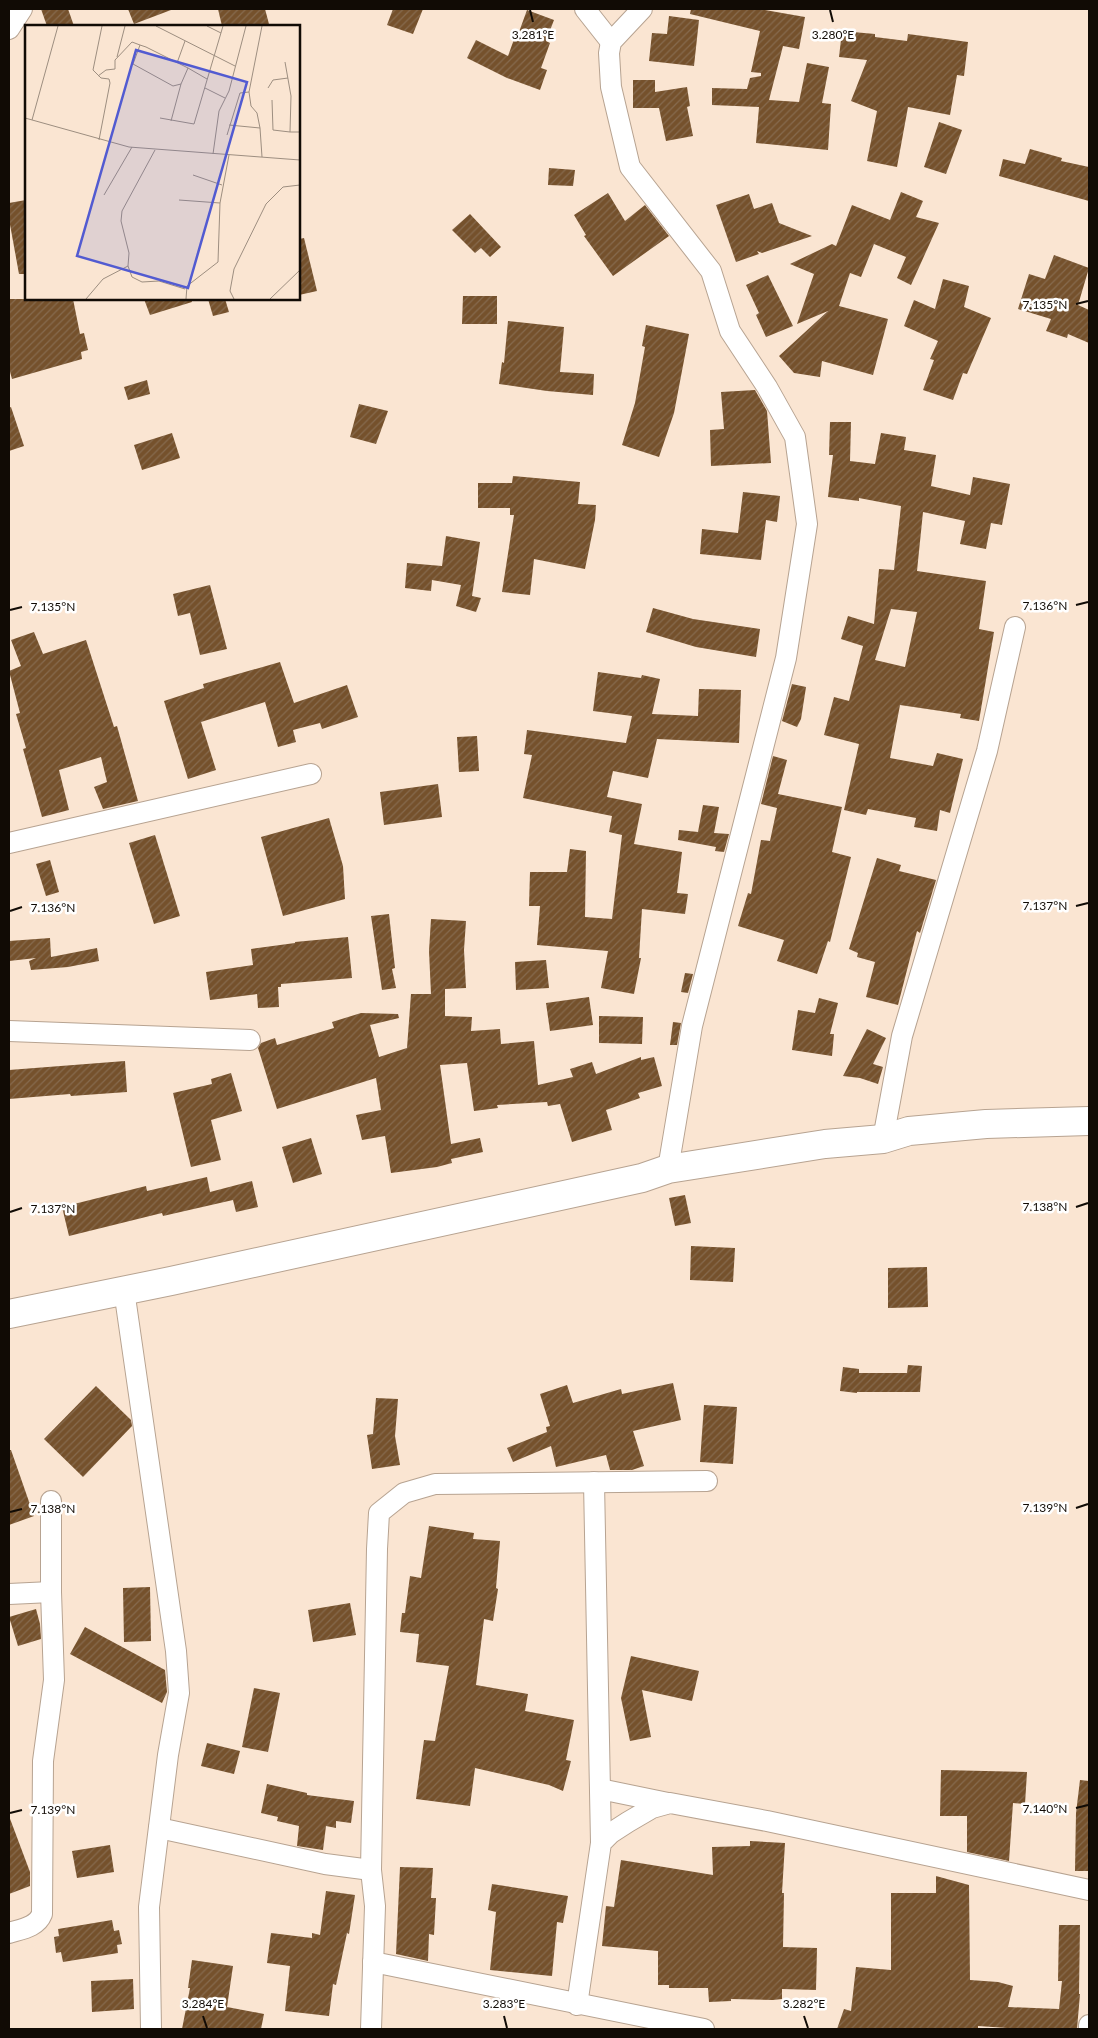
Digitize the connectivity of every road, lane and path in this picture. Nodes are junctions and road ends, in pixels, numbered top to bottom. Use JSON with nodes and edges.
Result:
{"nodes":[{"id":1,"x":22,"y":9,"type":"edge"},
{"id":2,"x":584,"y":9,"type":"edge"},
{"id":3,"x":642,"y":9,"type":"edge"},
{"id":4,"x":9,"y":29,"type":"edge"},
{"id":5,"x":611,"y":42,"type":"junction"},
{"id":6,"x":1015,"y":627,"type":"dead end"},
{"id":7,"x":311,"y":774,"type":"dead end"},
{"id":8,"x":9,"y":843,"type":"edge"},
{"id":9,"x":9,"y":1032,"type":"edge"},
{"id":10,"x":250,"y":1040,"type":"dead end"},
{"id":11,"x":1089,"y":1121,"type":"edge"},
{"id":12,"x":883,"y":1139,"type":"junction"},
{"id":13,"x":668,"y":1169,"type":"junction"},
{"id":14,"x":124,"y":1290,"type":"junction"},
{"id":15,"x":9,"y":1314,"type":"edge"},
{"id":16,"x":707,"y":1481,"type":"dead end"},
{"id":17,"x":594,"y":1482,"type":"junction"},
{"id":18,"x":51,"y":1501,"type":"dead end"},
{"id":19,"x":51,"y":1592,"type":"junction"},
{"id":20,"x":9,"y":1594,"type":"edge"},
{"id":21,"x":600,"y":1789,"type":"junction"},
{"id":22,"x":670,"y":1803,"type":"junction"},
{"id":23,"x":159,"y":1828,"type":"junction"},
{"id":24,"x":601,"y":1843,"type":"junction"},
{"id":25,"x":370,"y":1870,"type":"junction"},
{"id":26,"x":1089,"y":1890,"type":"edge"},
{"id":27,"x":9,"y":1933,"type":"edge"},
{"id":28,"x":374,"y":1962,"type":"junction"},
{"id":29,"x":577,"y":2005,"type":"junction"},
{"id":30,"x":1089,"y":2026,"type":"edge"},
{"id":31,"x":151,"y":2029,"type":"edge"},
{"id":32,"x":371,"y":2029,"type":"edge"},
{"id":33,"x":697,"y":2029,"type":"edge"},
{"id":34,"x":1089,"y":2029,"type":"edge"}],
"edges":[{"from":1,"to":4,"type":"street"},
{"from":2,"to":5,"type":"street"},
{"from":3,"to":5,"type":"street"},
{"from":5,"to":13,"type":"street"},
{"from":6,"to":12,"type":"street"},
{"from":7,"to":8,"type":"street"},
{"from":9,"to":10,"type":"street"},
{"from":11,"to":12,"type":"main road"},
{"from":12,"to":13,"type":"main road"},
{"from":13,"to":14,"type":"main road"},
{"from":14,"to":15,"type":"main road"},
{"from":14,"to":23,"type":"street"},
{"from":16,"to":17,"type":"street"},
{"from":17,"to":21,"type":"street"},
{"from":17,"to":25,"type":"street"},
{"from":18,"to":19,"type":"street"},
{"from":19,"to":20,"type":"street"},
{"from":19,"to":27,"type":"street"},
{"from":21,"to":22,"type":"street"},
{"from":21,"to":24,"type":"street"},
{"from":22,"to":24,"type":"street"},
{"from":22,"to":26,"type":"street"},
{"from":23,"to":25,"type":"street"},
{"from":23,"to":31,"type":"street"},
{"from":24,"to":29,"type":"street"},
{"from":25,"to":28,"type":"street"},
{"from":28,"to":29,"type":"street"},
{"from":28,"to":32,"type":"street"},
{"from":29,"to":33,"type":"street"},
{"from":30,"to":34,"type":"street"}]}
